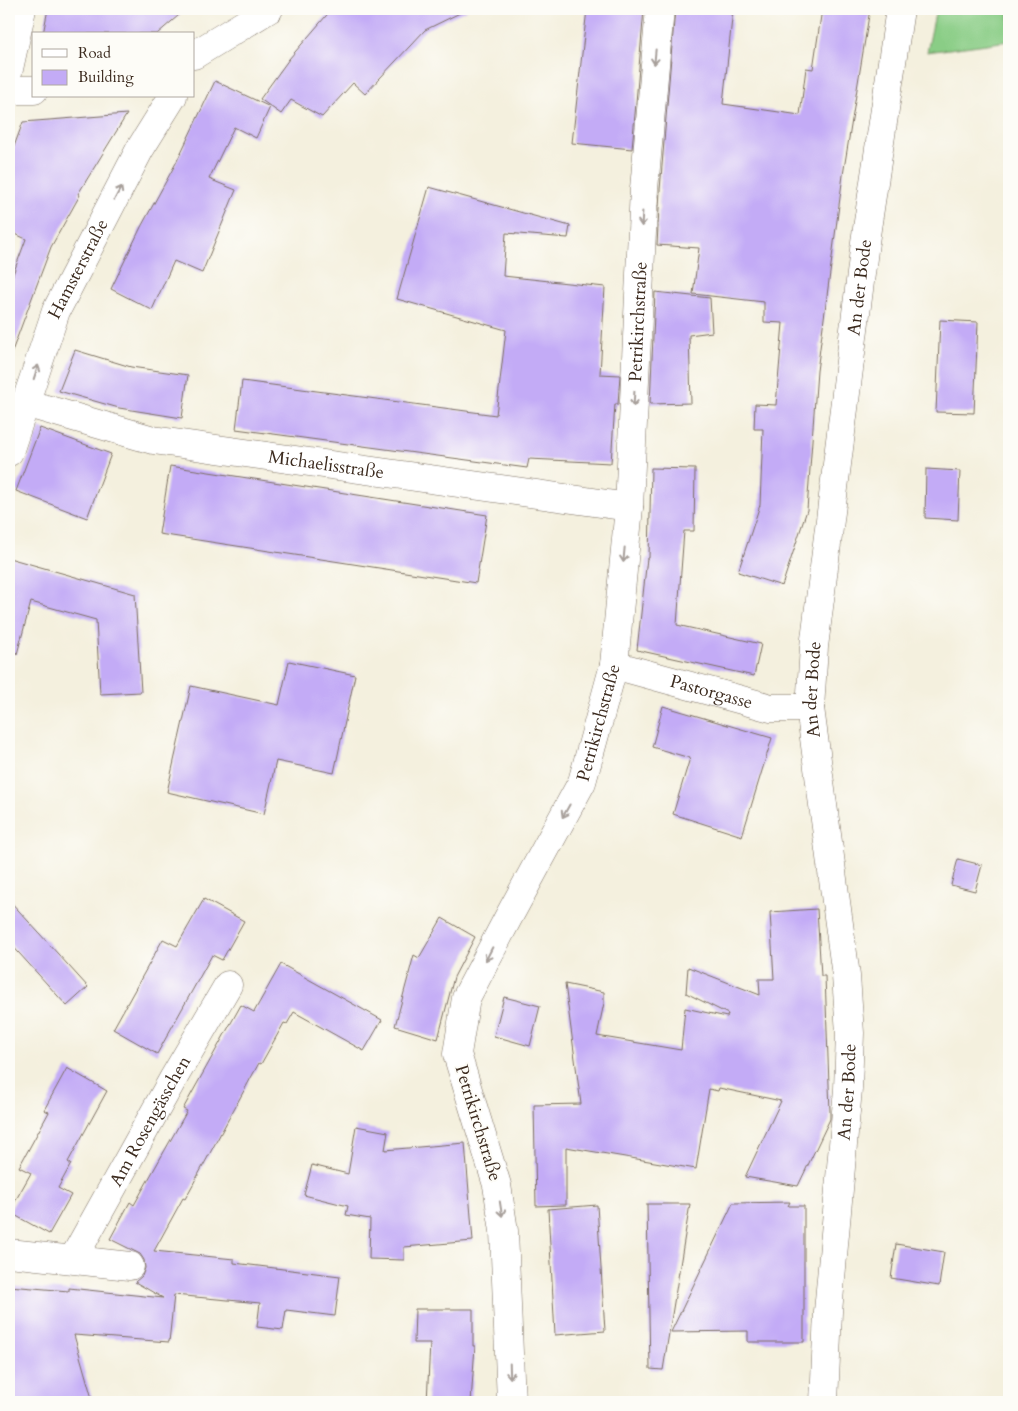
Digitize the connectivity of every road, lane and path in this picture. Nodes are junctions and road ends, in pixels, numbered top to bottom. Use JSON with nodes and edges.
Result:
{"nodes":[{"id":1,"x":22,"y":9,"type":"edge"},
{"id":2,"x":660,"y":9,"type":"edge"},
{"id":3,"x":900,"y":9,"type":"edge"},
{"id":4,"x":260,"y":11,"type":"edge"},
{"id":5,"x":197,"y":57,"type":"edge"},
{"id":6,"x":9,"y":69,"type":"edge"},
{"id":7,"x":9,"y":90,"type":"edge"},
{"id":8,"x":32,"y":90,"type":"edge"},
{"id":9,"x":172,"y":98,"type":"edge"},
{"id":10,"x":25,"y":403,"type":"junction"},
{"id":11,"x":9,"y":452,"type":"edge"},
{"id":12,"x":629,"y":507,"type":"junction"},
{"id":13,"x":614,"y":666,"type":"junction"},
{"id":14,"x":810,"y":708,"type":"junction"},
{"id":15,"x":228,"y":986,"type":"dead end"},
{"id":16,"x":9,"y":1253,"type":"edge"},
{"id":17,"x":73,"y":1259,"type":"junction"},
{"id":18,"x":130,"y":1266,"type":"dead end"},
{"id":19,"x":511,"y":1402,"type":"edge"},
{"id":20,"x":824,"y":1402,"type":"edge"}],
"edges":[{"from":1,"to":6,"type":"street"},
{"from":2,"to":12,"type":"street","name":"Petrikirchstraße","one_way":true},
{"from":3,"to":14,"type":"street","name":"An der Bode"},
{"from":4,"to":5,"type":"street"},
{"from":7,"to":8,"type":"street"},
{"from":10,"to":9,"type":"street","name":"Hamsterstraße","one_way":true},
{"from":10,"to":11,"type":"street","name":"Hamsterstraße"},
{"from":10,"to":12,"type":"street","name":"Michaelisstraße"},
{"from":12,"to":13,"type":"street","name":"Petrikirchstraße","one_way":true},
{"from":13,"to":14,"type":"street","name":"Pastorgasse"},
{"from":13,"to":19,"type":"street","name":"Petrikirchstraße","one_way":true},
{"from":14,"to":20,"type":"street","name":"An der Bode"},
{"from":15,"to":17,"type":"street","name":"Am Rosengässchen"},
{"from":16,"to":17,"type":"street"},
{"from":17,"to":18,"type":"street"}]}
